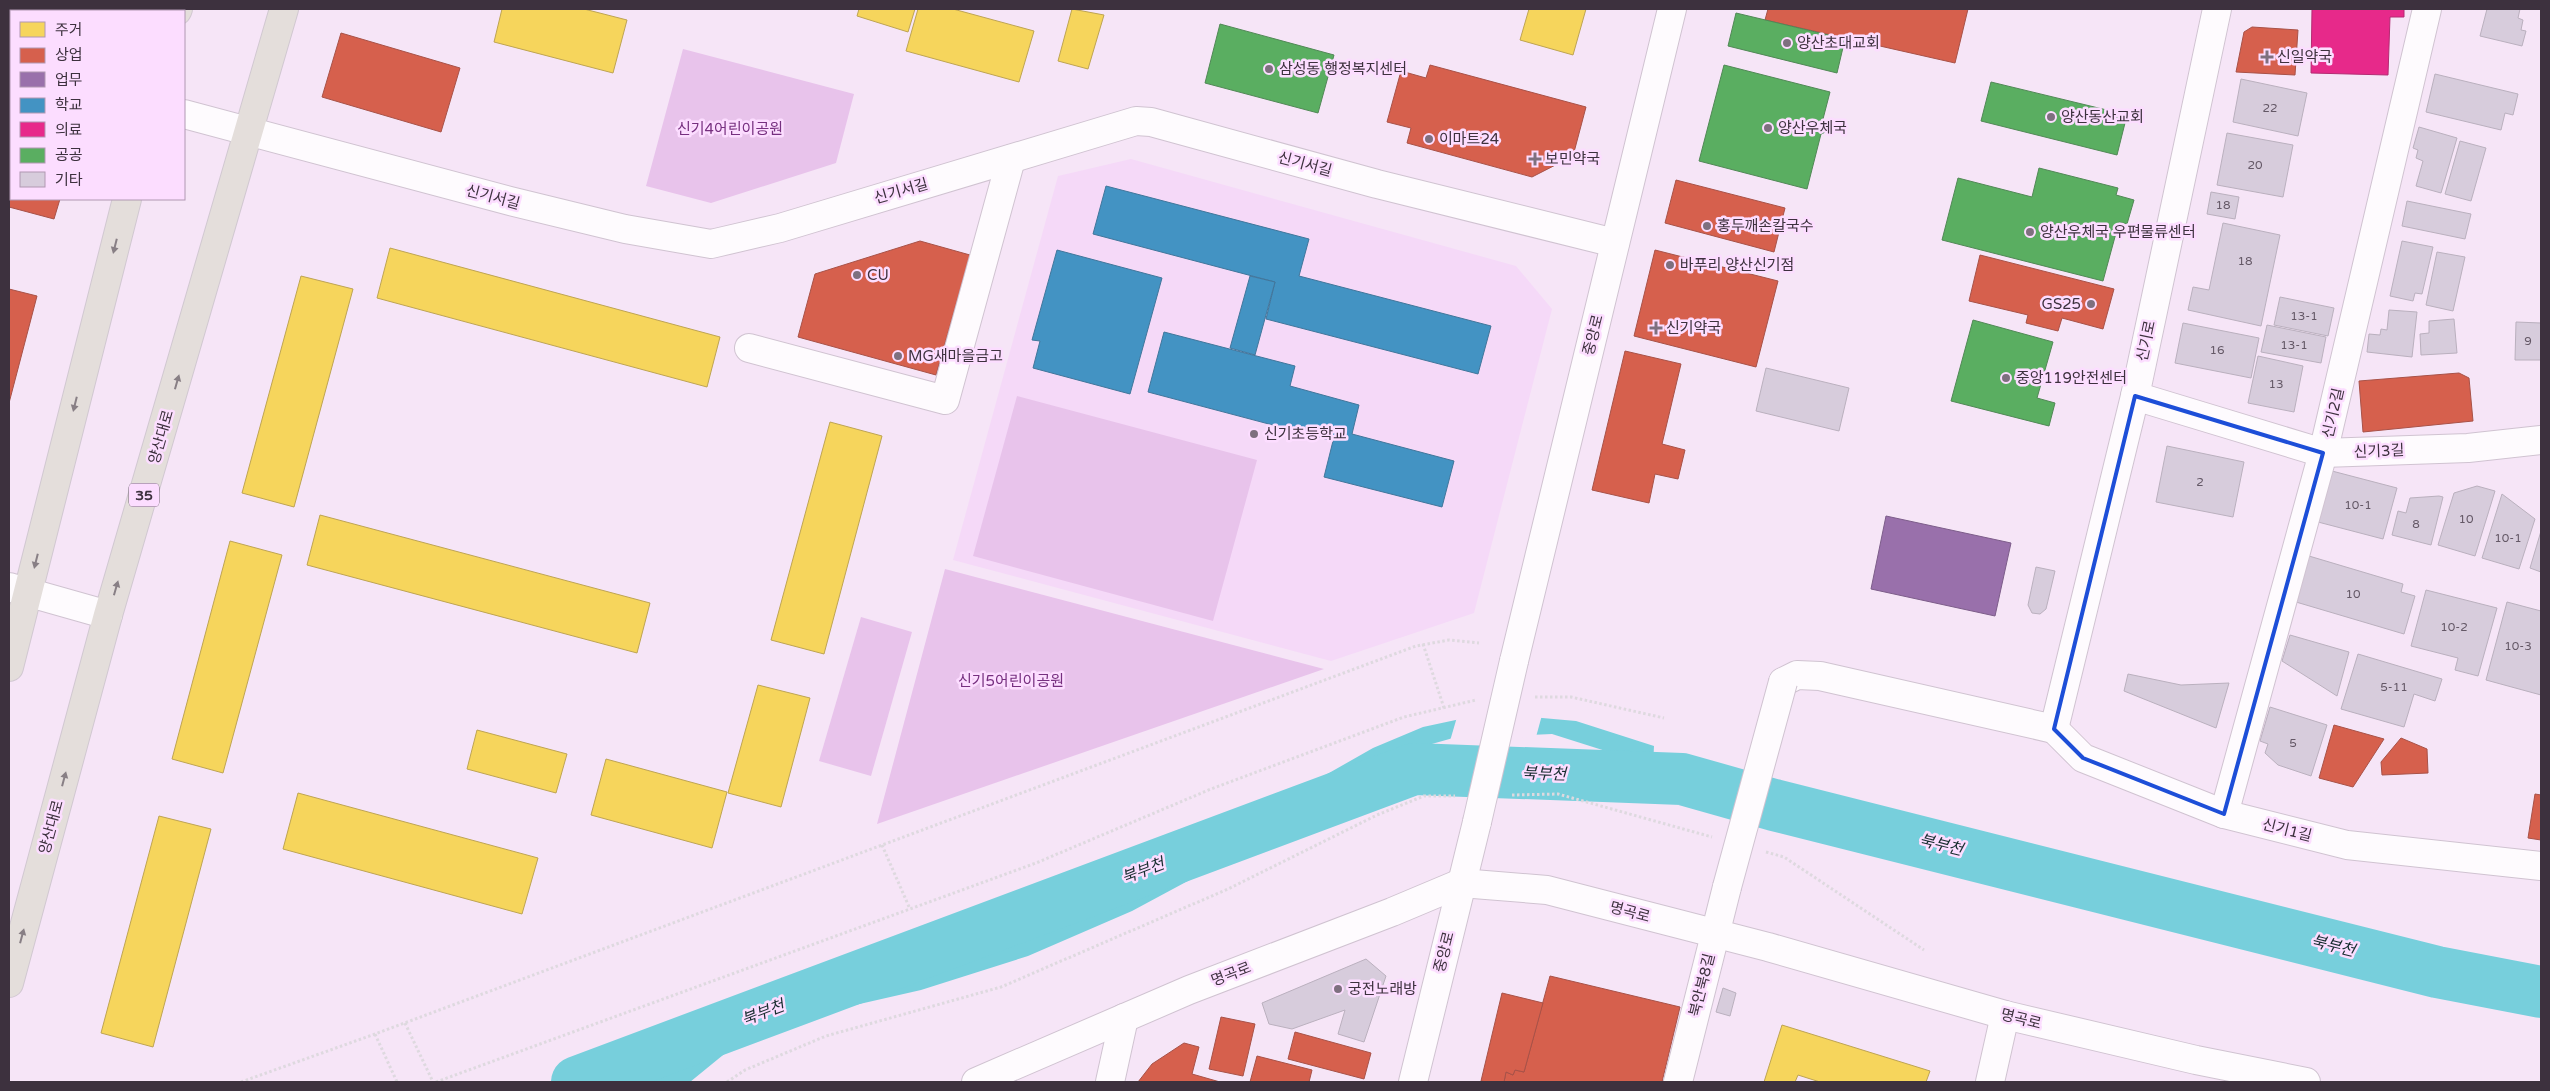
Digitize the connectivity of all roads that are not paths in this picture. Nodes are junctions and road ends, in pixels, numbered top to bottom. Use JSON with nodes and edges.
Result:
{"nodes":[{"id":1,"x":284,"y":9,"type":"edge"},
{"id":2,"x":1672,"y":9,"type":"edge"},
{"id":3,"x":2217,"y":9,"type":"edge"},
{"id":4,"x":2427,"y":9,"type":"edge"},
{"id":5,"x":185,"y":114,"type":"edge"},
{"id":6,"x":250,"y":132,"type":"junction"},
{"id":7,"x":1011,"y":159,"type":"junction"},
{"id":8,"x":127,"y":200,"type":"edge"},
{"id":9,"x":1615,"y":243,"type":"junction"},
{"id":10,"x":749,"y":348,"type":"dead end"},
{"id":11,"x":2135,"y":396,"type":"junction"},
{"id":12,"x":2541,"y":440,"type":"edge"},
{"id":13,"x":2324,"y":453,"type":"junction"},
{"id":14,"x":18,"y":590,"type":"edge"},
{"id":15,"x":108,"y":615,"type":"junction"},
{"id":16,"x":9,"y":667,"type":"edge"},
{"id":17,"x":2054,"y":729,"type":"junction"},
{"id":18,"x":2224,"y":814,"type":"junction"},
{"id":19,"x":2541,"y":866,"type":"edge"},
{"id":20,"x":1461,"y":883,"type":"junction"},
{"id":21,"x":1715,"y":934,"type":"junction"},
{"id":22,"x":9,"y":983,"type":"edge"},
{"id":23,"x":2005,"y":1016,"type":"junction"},
{"id":24,"x":1124,"y":1018,"type":"junction"},
{"id":25,"x":976,"y":1082,"type":"edge"},
{"id":26,"x":1110,"y":1082,"type":"edge"},
{"id":27,"x":1413,"y":1082,"type":"edge"},
{"id":28,"x":1678,"y":1082,"type":"edge"},
{"id":29,"x":1990,"y":1082,"type":"edge"},
{"id":30,"x":2306,"y":1082,"type":"edge"}],
"edges":[{"from":1,"to":6,"type":"main road","name":"양산대로","number":"35"},
{"from":2,"to":9,"type":"street","name":"중앙로"},
{"from":3,"to":11,"type":"street","name":"신기로"},
{"from":4,"to":13,"type":"street","name":"신기2길"},
{"from":5,"to":6,"type":"street","name":"신기서길"},
{"from":6,"to":7,"type":"street","name":"신기서길"},
{"from":15,"to":6,"type":"main road","name":"양산대로","number":"35","one_way":true},
{"from":7,"to":9,"type":"street","name":"신기서길"},
{"from":7,"to":10,"type":"street"},
{"from":8,"to":14,"type":"main road","one_way":true},
{"from":9,"to":20,"type":"street","name":"중앙로","bridge":true},
{"from":11,"to":13,"type":"street","name":"신기3길"},
{"from":11,"to":17,"type":"street","name":"신기로"},
{"from":12,"to":13,"type":"street","name":"신기3길"},
{"from":13,"to":18,"type":"street","name":"신기2길"},
{"from":14,"to":15,"type":"street"},
{"from":14,"to":16,"type":"main road"},
{"from":22,"to":15,"type":"main road","name":"양산대로","number":"35","one_way":true},
{"from":17,"to":18,"type":"street","name":"신기1길"},
{"from":17,"to":21,"type":"street","name":"북안북8길","bridge":true},
{"from":18,"to":19,"type":"street","name":"신기1길"},
{"from":20,"to":21,"type":"street","name":"명곡로"},
{"from":20,"to":24,"type":"street","name":"명곡로"},
{"from":20,"to":27,"type":"street","name":"중앙로"},
{"from":21,"to":23,"type":"street","name":"명곡로"},
{"from":21,"to":28,"type":"street","name":"북안북8길"},
{"from":23,"to":29,"type":"street"},
{"from":23,"to":30,"type":"street","name":"명곡로"},
{"from":24,"to":25,"type":"street","name":"명곡로"},
{"from":24,"to":26,"type":"street"}]}
